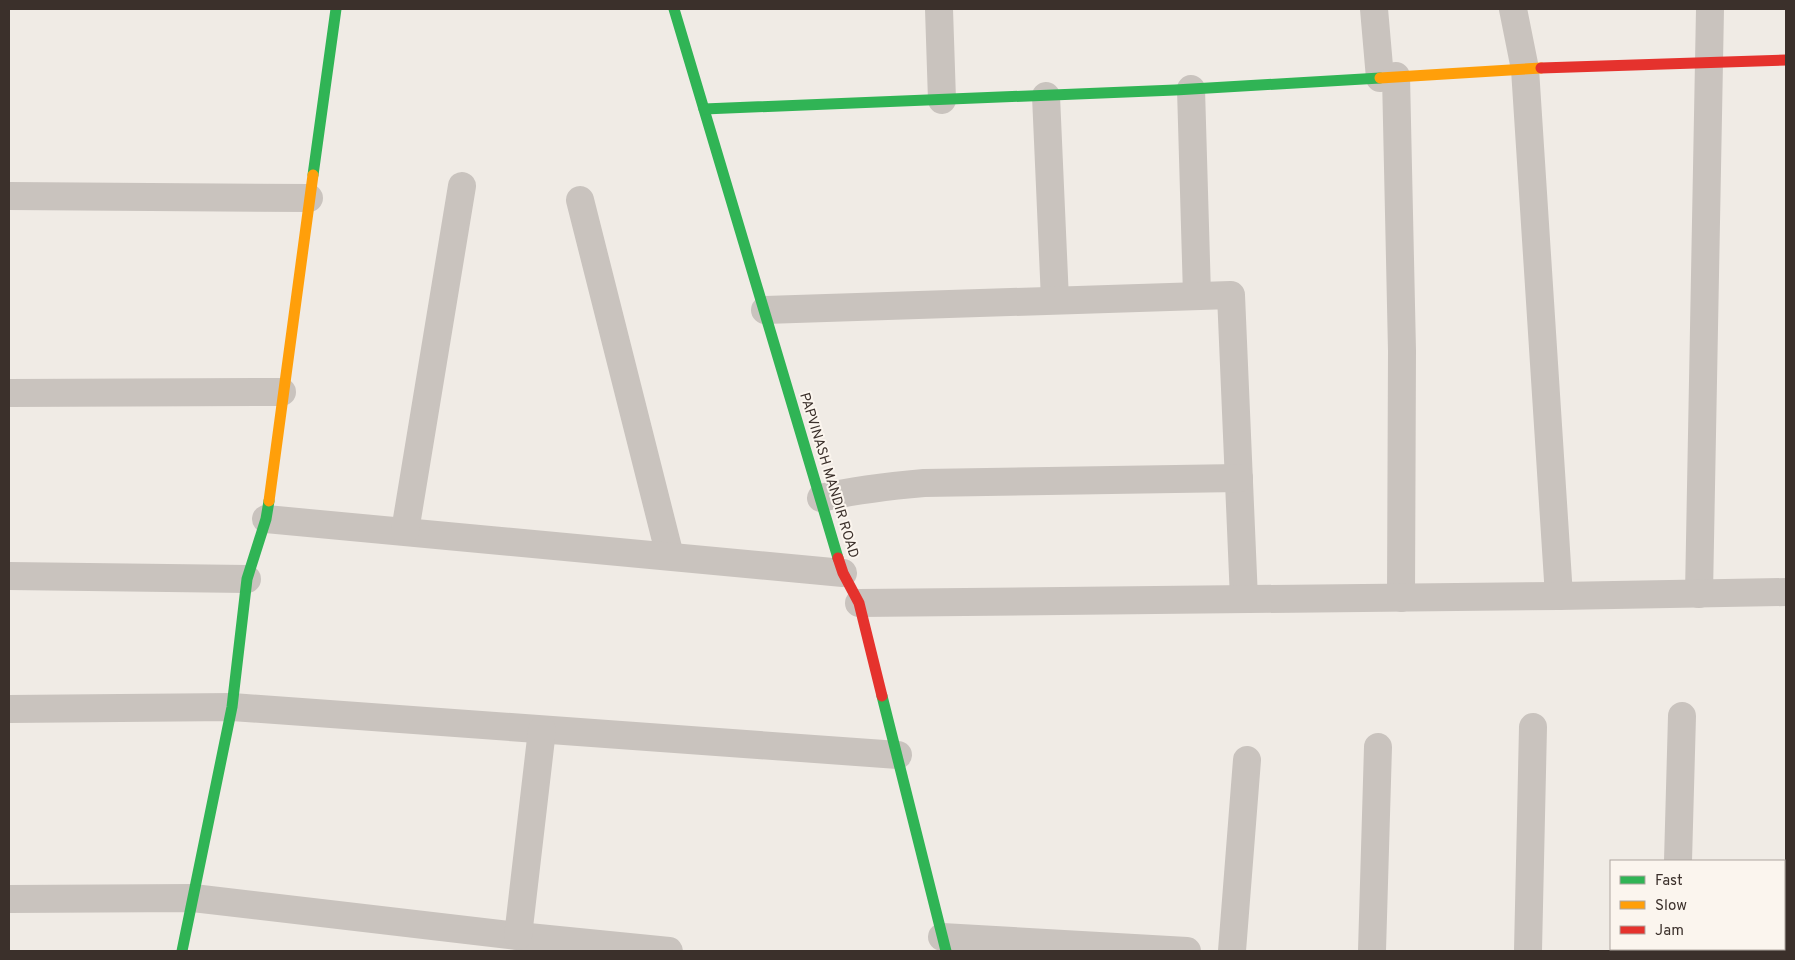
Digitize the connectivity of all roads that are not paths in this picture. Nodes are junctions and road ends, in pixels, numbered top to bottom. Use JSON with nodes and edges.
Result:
{"nodes":[{"id":1,"x":336,"y":9,"type":"edge"},
{"id":2,"x":674,"y":9,"type":"edge"},
{"id":3,"x":939,"y":9,"type":"edge"},
{"id":4,"x":1374,"y":9,"type":"edge"},
{"id":5,"x":1513,"y":9,"type":"edge"},
{"id":6,"x":1710,"y":9,"type":"edge"},
{"id":7,"x":1786,"y":60,"type":"edge"},
{"id":8,"x":1709,"y":62,"type":"junction"},
{"id":9,"x":1525,"y":69,"type":"junction"},
{"id":10,"x":1388,"y":77,"type":"junction"},
{"id":11,"x":1191,"y":89,"type":"junction"},
{"id":12,"x":1046,"y":96,"type":"junction"},
{"id":13,"x":942,"y":100,"type":"junction"},
{"id":14,"x":704,"y":109,"type":"junction"},
{"id":15,"x":462,"y":186,"type":"dead end"},
{"id":16,"x":9,"y":196,"type":"edge"},
{"id":17,"x":309,"y":198,"type":"junction"},
{"id":18,"x":580,"y":200,"type":"dead end"},
{"id":19,"x":1197,"y":295,"type":"junction"},
{"id":20,"x":1054,"y":300,"type":"junction"},
{"id":21,"x":765,"y":310,"type":"junction"},
{"id":22,"x":282,"y":392,"type":"junction"},
{"id":23,"x":9,"y":393,"type":"edge"},
{"id":24,"x":1239,"y":478,"type":"junction"},
{"id":25,"x":821,"y":498,"type":"junction"},
{"id":26,"x":266,"y":519,"type":"junction"},
{"id":27,"x":406,"y":531,"type":"junction"},
{"id":28,"x":670,"y":556,"type":"junction"},
{"id":29,"x":843,"y":572,"type":"junction"},
{"id":30,"x":9,"y":576,"type":"edge"},
{"id":31,"x":246,"y":579,"type":"junction"},
{"id":32,"x":1786,"y":592,"type":"edge"},
{"id":33,"x":1699,"y":594,"type":"junction"},
{"id":34,"x":1559,"y":596,"type":"junction"},
{"id":35,"x":1401,"y":598,"type":"junction"},
{"id":36,"x":1244,"y":599,"type":"junction"},
{"id":37,"x":860,"y":603,"type":"junction"},
{"id":38,"x":232,"y":708,"type":"junction"},
{"id":39,"x":9,"y":709,"type":"edge"},
{"id":40,"x":1682,"y":716,"type":"dead end"},
{"id":41,"x":1533,"y":727,"type":"dead end"},
{"id":42,"x":542,"y":730,"type":"junction"},
{"id":43,"x":1378,"y":747,"type":"dead end"},
{"id":44,"x":898,"y":755,"type":"junction"},
{"id":45,"x":1247,"y":760,"type":"dead end"},
{"id":46,"x":1678,"y":860,"type":"edge"},
{"id":47,"x":193,"y":898,"type":"junction"},
{"id":48,"x":9,"y":899,"type":"edge"},
{"id":49,"x":518,"y":936,"type":"junction"},
{"id":50,"x":944,"y":944,"type":"edge"},
{"id":51,"x":1086,"y":948,"type":"edge"},
{"id":52,"x":182,"y":951,"type":"edge"},
{"id":53,"x":668,"y":951,"type":"edge"},
{"id":54,"x":1187,"y":951,"type":"edge"},
{"id":55,"x":1232,"y":951,"type":"edge"},
{"id":56,"x":1372,"y":951,"type":"edge"},
{"id":57,"x":1528,"y":951,"type":"edge"}],
"edges":[{"from":1,"to":17,"type":"street"},
{"from":2,"to":14,"type":"street","name":"PAPVINASH MANDIR ROAD"},
{"from":3,"to":13,"type":"street"},
{"from":4,"to":10,"type":"street"},
{"from":5,"to":9,"type":"street"},
{"from":6,"to":8,"type":"street"},
{"from":7,"to":8,"type":"street"},
{"from":8,"to":9,"type":"street"},
{"from":8,"to":33,"type":"street"},
{"from":9,"to":10,"type":"street"},
{"from":9,"to":34,"type":"street"},
{"from":10,"to":11,"type":"street"},
{"from":10,"to":35,"type":"street"},
{"from":11,"to":12,"type":"street"},
{"from":11,"to":19,"type":"street"},
{"from":12,"to":13,"type":"street"},
{"from":12,"to":20,"type":"street"},
{"from":13,"to":14,"type":"street"},
{"from":14,"to":21,"type":"street","name":"PAPVINASH MANDIR ROAD"},
{"from":15,"to":27,"type":"street"},
{"from":16,"to":17,"type":"street"},
{"from":17,"to":22,"type":"street"},
{"from":18,"to":28,"type":"street"},
{"from":19,"to":20,"type":"street"},
{"from":19,"to":24,"type":"street"},
{"from":20,"to":21,"type":"street"},
{"from":21,"to":25,"type":"street","name":"PAPVINASH MANDIR ROAD"},
{"from":22,"to":23,"type":"street"},
{"from":22,"to":26,"type":"street"},
{"from":24,"to":25,"type":"street"},
{"from":24,"to":36,"type":"street"},
{"from":25,"to":29,"type":"street","name":"PAPVINASH MANDIR ROAD"},
{"from":26,"to":27,"type":"street"},
{"from":26,"to":31,"type":"street"},
{"from":27,"to":28,"type":"street"},
{"from":28,"to":29,"type":"street"},
{"from":29,"to":37,"type":"street","name":"PAPVINASH MANDIR ROAD"},
{"from":30,"to":31,"type":"street"},
{"from":31,"to":38,"type":"street"},
{"from":32,"to":33,"type":"street"},
{"from":33,"to":34,"type":"street"},
{"from":34,"to":35,"type":"street"},
{"from":35,"to":36,"type":"street"},
{"from":36,"to":37,"type":"street"},
{"from":37,"to":44,"type":"street","name":"PAPVINASH MANDIR ROAD"},
{"from":38,"to":39,"type":"street"},
{"from":38,"to":42,"type":"street"},
{"from":38,"to":47,"type":"street"},
{"from":40,"to":46,"type":"street"},
{"from":41,"to":57,"type":"street"},
{"from":42,"to":44,"type":"street"},
{"from":42,"to":49,"type":"street"},
{"from":43,"to":56,"type":"street"},
{"from":44,"to":50,"type":"street","name":"PAPVINASH MANDIR ROAD"},
{"from":45,"to":55,"type":"street"},
{"from":47,"to":48,"type":"street"},
{"from":47,"to":49,"type":"street"},
{"from":47,"to":52,"type":"street"},
{"from":49,"to":53,"type":"street"},
{"from":50,"to":51,"type":"street"},
{"from":51,"to":54,"type":"street"}]}
